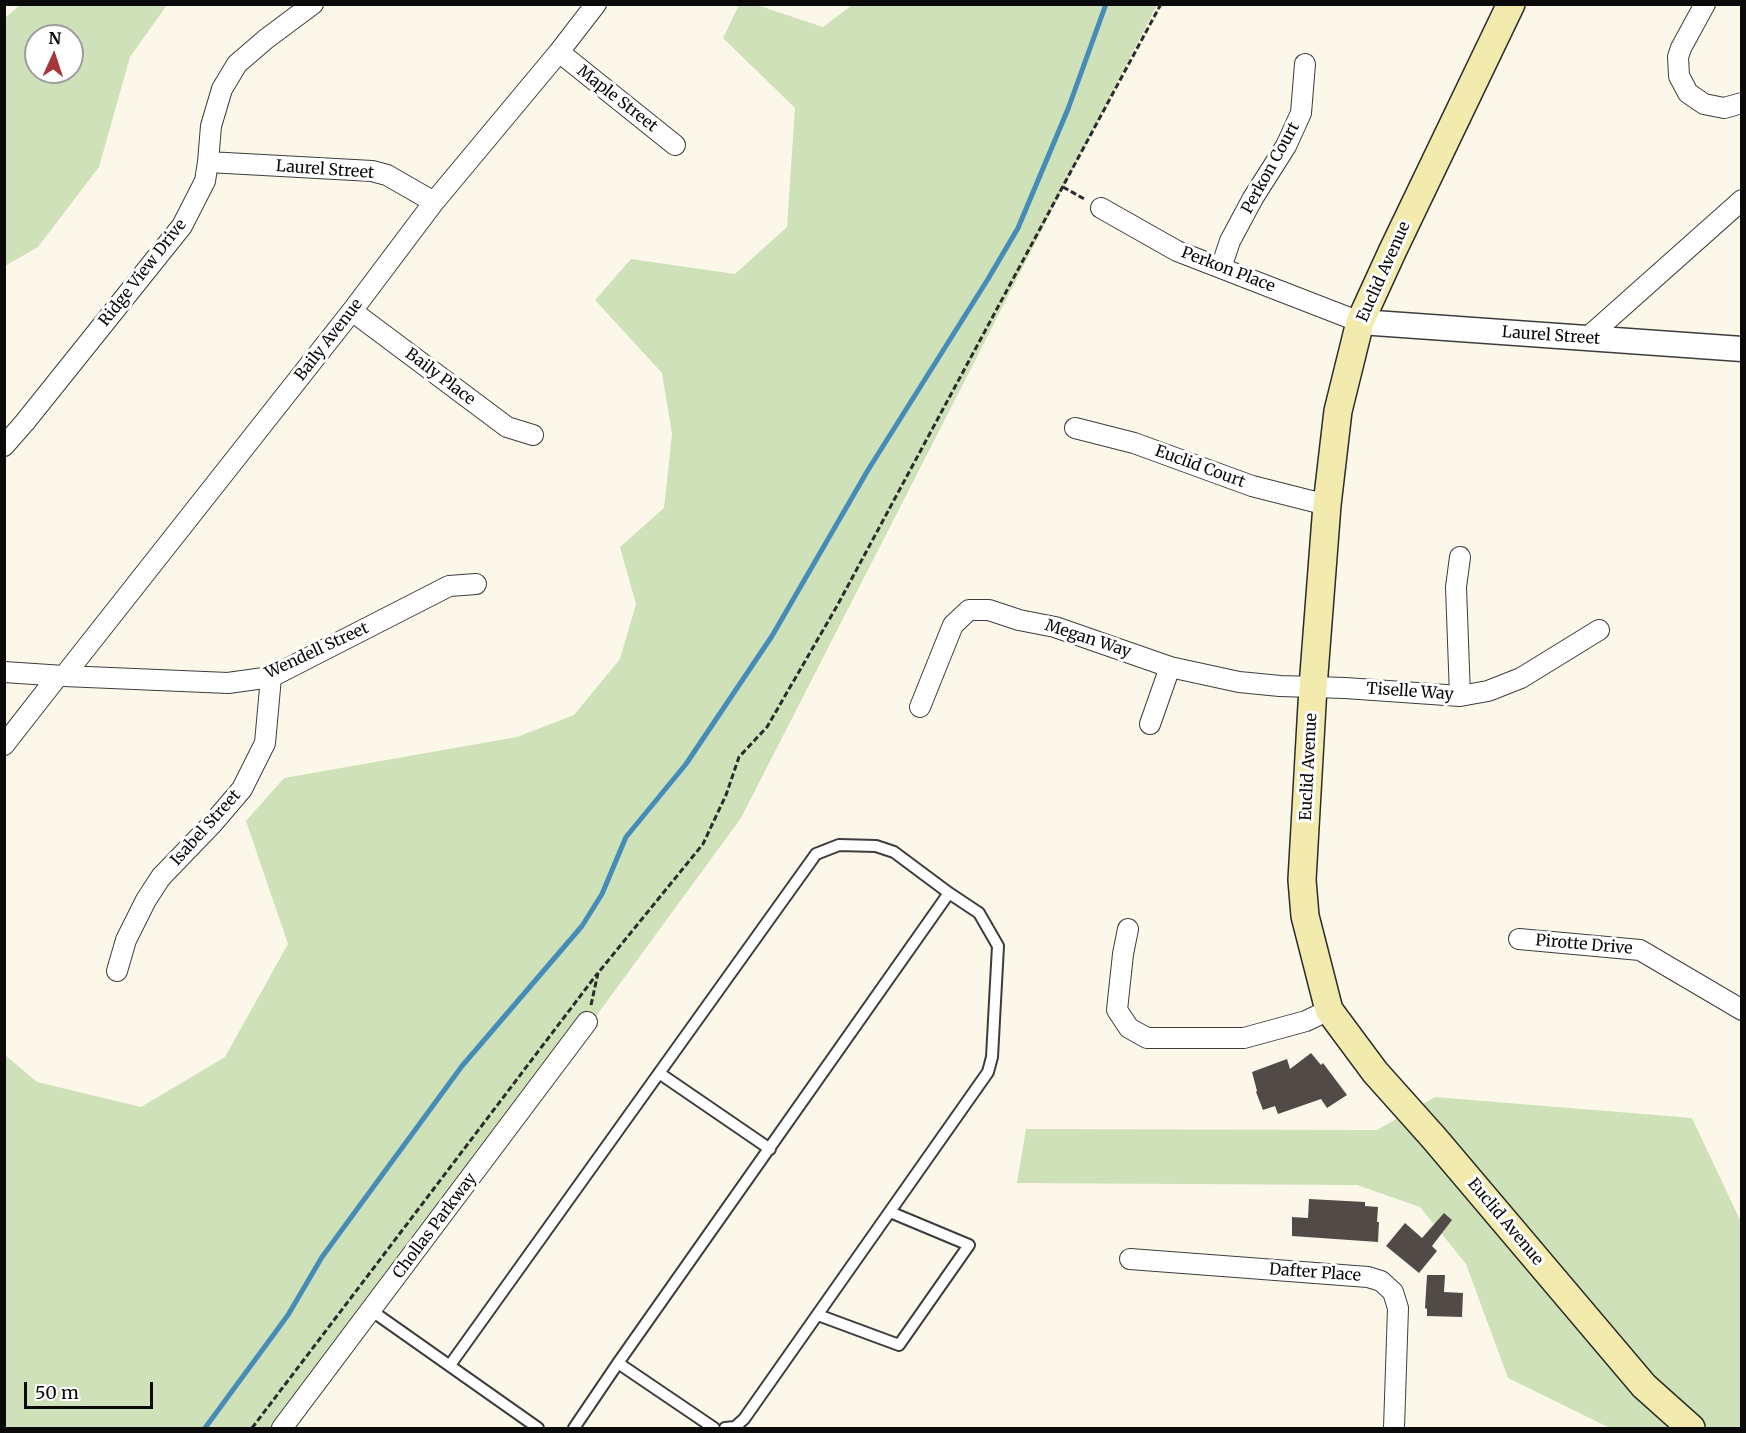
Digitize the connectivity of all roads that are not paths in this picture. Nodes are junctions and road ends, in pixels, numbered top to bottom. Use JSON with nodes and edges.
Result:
{"nodes":[{"id":1,"x":313,"y":4,"type":"edge"},
{"id":2,"x":596,"y":4,"type":"edge"},
{"id":3,"x":1511,"y":4,"type":"edge"},
{"id":4,"x":1705,"y":4,"type":"edge"},
{"id":5,"x":559,"y":52,"type":"junction"},
{"id":6,"x":1305,"y":64,"type":"dead end"},
{"id":7,"x":1742,"y":103,"type":"edge"},
{"id":8,"x":675,"y":145,"type":"dead end"},
{"id":9,"x":208,"y":162,"type":"junction"},
{"id":10,"x":1742,"y":200,"type":"edge"},
{"id":11,"x":434,"y":202,"type":"junction"},
{"id":12,"x":1101,"y":208,"type":"road end"},
{"id":13,"x":1221,"y":268,"type":"junction"},
{"id":14,"x":351,"y":311,"type":"junction"},
{"id":15,"x":1360,"y":322,"type":"junction"},
{"id":16,"x":1587,"y":338,"type":"junction"},
{"id":17,"x":1742,"y":349,"type":"edge"},
{"id":18,"x":1075,"y":428,"type":"dead end"},
{"id":19,"x":533,"y":435,"type":"dead end"},
{"id":20,"x":4,"y":446,"type":"edge"},
{"id":21,"x":1327,"y":505,"type":"junction"},
{"id":22,"x":1461,"y":557,"type":"dead end"},
{"id":23,"x":476,"y":584,"type":"dead end"},
{"id":24,"x":1599,"y":630,"type":"dead end"},
{"id":25,"x":1170,"y":667,"type":"junction"},
{"id":26,"x":4,"y":672,"type":"edge"},
{"id":27,"x":61,"y":676,"type":"junction"},
{"id":28,"x":271,"y":677,"type":"junction"},
{"id":29,"x":1313,"y":687,"type":"junction"},
{"id":30,"x":1461,"y":696,"type":"junction"},
{"id":31,"x":920,"y":707,"type":"dead end"},
{"id":32,"x":1150,"y":724,"type":"dead end"},
{"id":33,"x":4,"y":745,"type":"edge"},
{"id":34,"x":949,"y":893,"type":"junction"},
{"id":35,"x":1128,"y":929,"type":"dead end"},
{"id":36,"x":1519,"y":939,"type":"dead end"},
{"id":37,"x":117,"y":971,"type":"dead end"},
{"id":38,"x":1329,"y":1010,"type":"junction"},
{"id":39,"x":1742,"y":1010,"type":"edge"},
{"id":40,"x":587,"y":1022,"type":"road end"},
{"id":41,"x":659,"y":1072,"type":"junction"},
{"id":42,"x":770,"y":1149,"type":"junction"},
{"id":43,"x":890,"y":1212,"type":"junction"},
{"id":44,"x":1130,"y":1259,"type":"dead end"},
{"id":45,"x":372,"y":1311,"type":"junction"},
{"id":46,"x":818,"y":1316,"type":"junction"},
{"id":47,"x":618,"y":1363,"type":"junction"},
{"id":48,"x":450,"y":1365,"type":"junction"},
{"id":49,"x":282,"y":1428,"type":"edge"},
{"id":50,"x":538,"y":1428,"type":"edge"},
{"id":51,"x":574,"y":1428,"type":"edge"},
{"id":52,"x":714,"y":1428,"type":"edge"},
{"id":53,"x":724,"y":1428,"type":"edge"},
{"id":54,"x":1394,"y":1428,"type":"edge"},
{"id":55,"x":1691,"y":1428,"type":"edge"}],
"edges":[{"from":1,"to":9,"type":"street","name":"Ridge View Drive"},
{"from":2,"to":5,"type":"street","name":"Baily Avenue"},
{"from":3,"to":15,"type":"main road","name":"Euclid Avenue"},
{"from":4,"to":7,"type":"street"},
{"from":5,"to":8,"type":"street","name":"Maple Street"},
{"from":5,"to":11,"type":"street","name":"Baily Avenue"},
{"from":6,"to":13,"type":"street","name":"Perkon Court"},
{"from":9,"to":11,"type":"street","name":"Laurel Street"},
{"from":9,"to":20,"type":"street","name":"Ridge View Drive"},
{"from":10,"to":16,"type":"street"},
{"from":11,"to":14,"type":"street","name":"Baily Avenue"},
{"from":12,"to":13,"type":"street","name":"Perkon Place"},
{"from":13,"to":15,"type":"street","name":"Perkon Place"},
{"from":14,"to":19,"type":"street","name":"Baily Place"},
{"from":14,"to":27,"type":"street","name":"Baily Avenue"},
{"from":15,"to":16,"type":"street","name":"Laurel Street"},
{"from":15,"to":21,"type":"main road","name":"Euclid Avenue"},
{"from":16,"to":17,"type":"street","name":"Laurel Street"},
{"from":18,"to":21,"type":"street","name":"Euclid Court"},
{"from":21,"to":29,"type":"main road","name":"Euclid Avenue"},
{"from":22,"to":30,"type":"street"},
{"from":23,"to":28,"type":"street","name":"Wendell Street"},
{"from":24,"to":30,"type":"street","name":"Tiselle Way"},
{"from":25,"to":29,"type":"street","name":"Megan Way"},
{"from":25,"to":31,"type":"street","name":"Megan Way"},
{"from":25,"to":32,"type":"street"},
{"from":26,"to":27,"type":"street","name":"Wendell Street"},
{"from":27,"to":28,"type":"street","name":"Wendell Street"},
{"from":27,"to":33,"type":"street","name":"Baily Avenue"},
{"from":28,"to":37,"type":"street","name":"Isabel Street"},
{"from":29,"to":30,"type":"street","name":"Tiselle Way"},
{"from":29,"to":38,"type":"main road","name":"Euclid Avenue"},
{"from":34,"to":41,"type":"lane"},
{"from":34,"to":42,"type":"lane"},
{"from":34,"to":43,"type":"lane"},
{"from":35,"to":38,"type":"street"},
{"from":36,"to":39,"type":"street","name":"Pirotte Drive"},
{"from":38,"to":55,"type":"main road","name":"Euclid Avenue"},
{"from":40,"to":45,"type":"street","name":"Chollas Parkway"},
{"from":41,"to":42,"type":"lane"},
{"from":41,"to":48,"type":"lane"},
{"from":42,"to":47,"type":"lane"},
{"from":43,"to":46,"type":"lane"},
{"from":43,"to":46,"type":"lane"},
{"from":44,"to":54,"type":"street","name":"Dafter Place"},
{"from":45,"to":48,"type":"lane"},
{"from":45,"to":49,"type":"street","name":"Chollas Parkway"},
{"from":46,"to":53,"type":"lane"},
{"from":47,"to":51,"type":"lane"},
{"from":47,"to":52,"type":"lane"},
{"from":48,"to":50,"type":"lane"}]}
